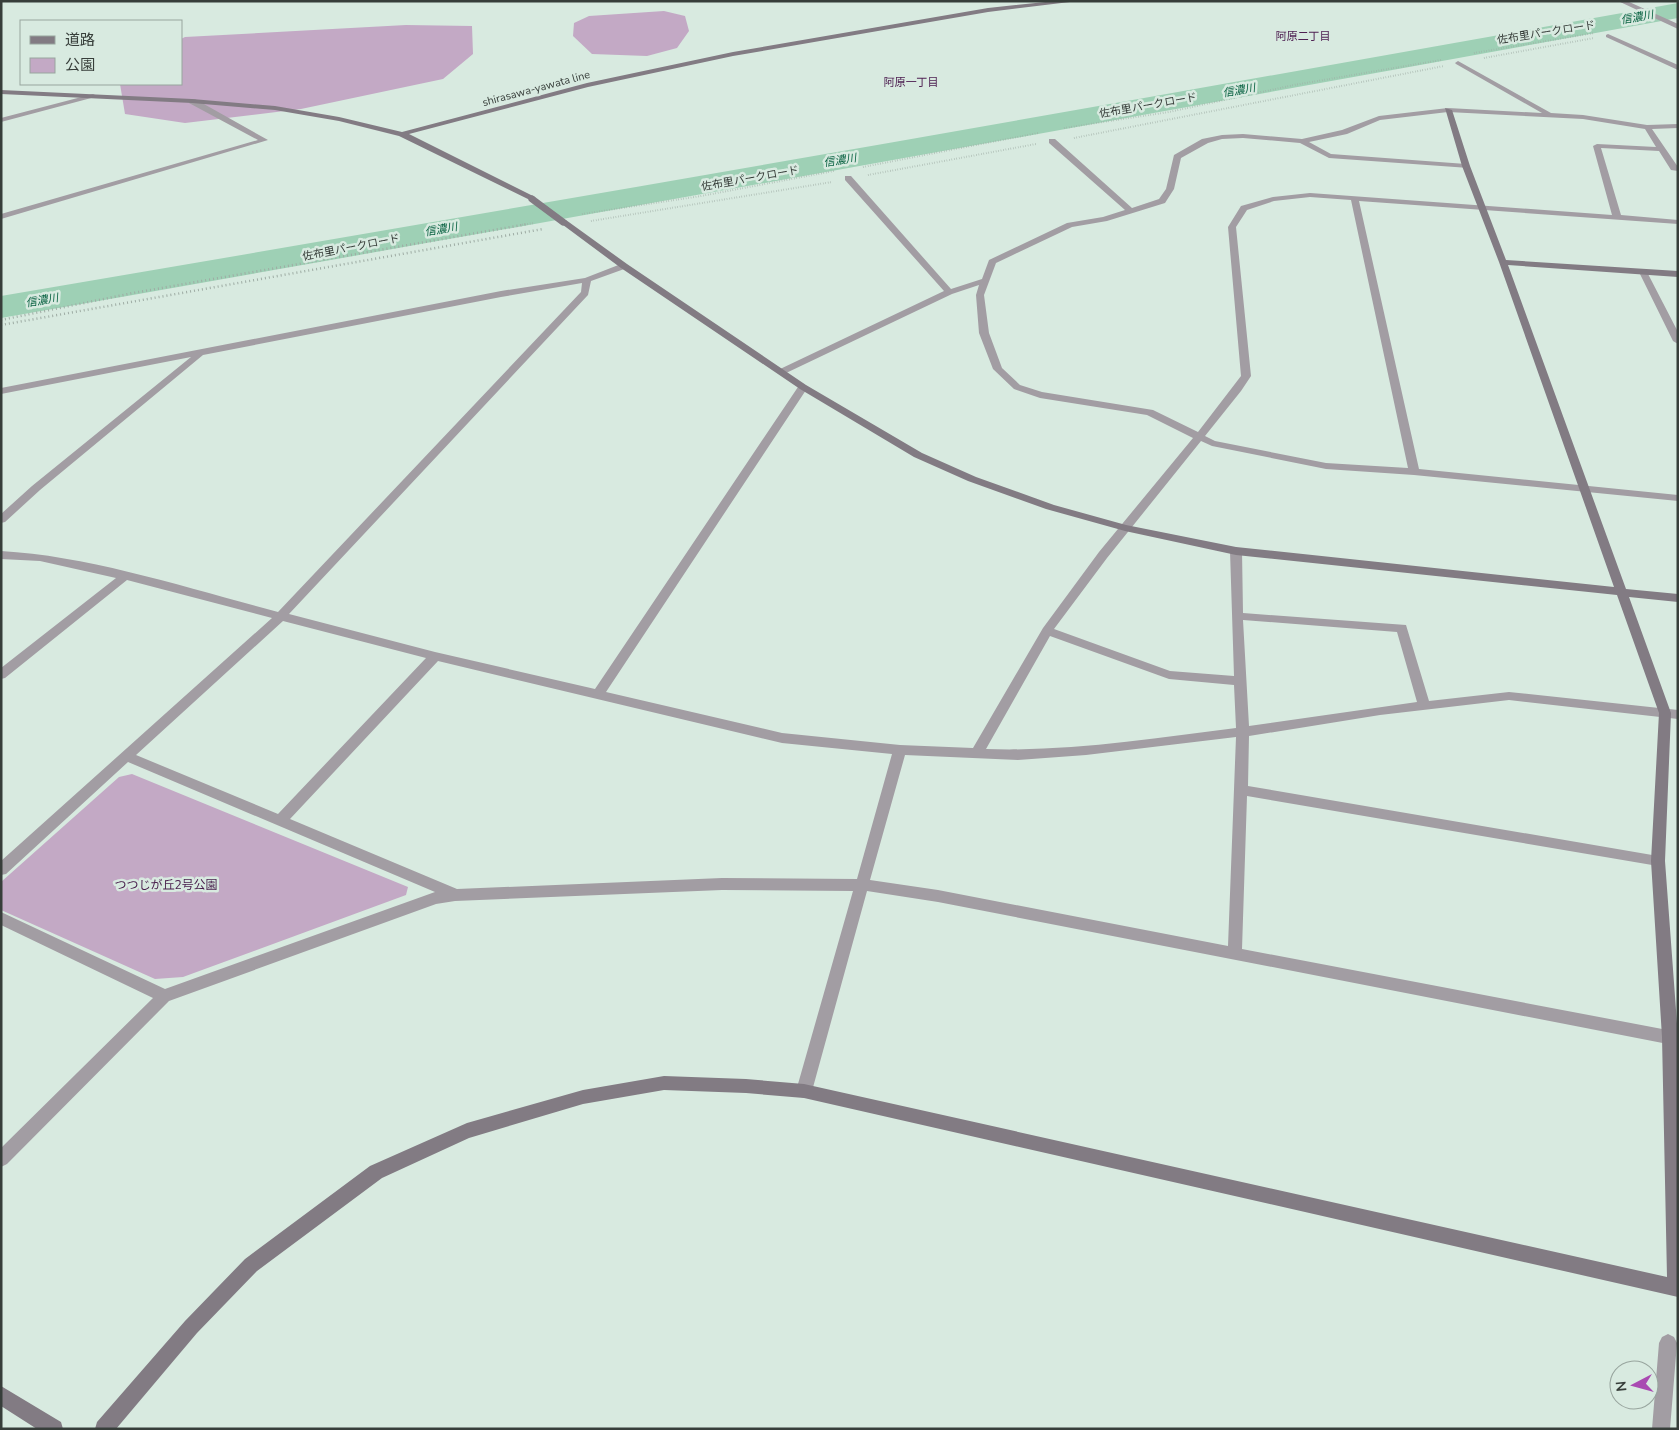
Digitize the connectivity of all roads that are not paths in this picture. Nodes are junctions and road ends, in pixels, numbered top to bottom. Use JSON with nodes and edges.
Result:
{"nodes":[{"id":1,"x":1075,"y":1,"type":"edge"},
{"id":2,"x":1621,"y":1,"type":"edge"},
{"id":3,"x":1678,"y":27,"type":"edge"},
{"id":4,"x":1608,"y":36,"type":"road end"},
{"id":5,"x":1458,"y":63,"type":"road end"},
{"id":6,"x":1678,"y":68,"type":"edge"},
{"id":7,"x":1,"y":92,"type":"edge"},
{"id":8,"x":93,"y":96,"type":"junction"},
{"id":9,"x":192,"y":101,"type":"junction"},
{"id":10,"x":1448,"y":110,"type":"junction"},
{"id":11,"x":1552,"y":115,"type":"junction"},
{"id":12,"x":1,"y":120,"type":"edge"},
{"id":13,"x":1678,"y":126,"type":"edge"},
{"id":14,"x":1647,"y":127,"type":"junction"},
{"id":15,"x":402,"y":134,"type":"junction"},
{"id":16,"x":1052,"y":141,"type":"road end"},
{"id":17,"x":1302,"y":141,"type":"junction"},
{"id":18,"x":1662,"y":149,"type":"junction"},
{"id":19,"x":1466,"y":166,"type":"junction"},
{"id":20,"x":1678,"y":169,"type":"edge"},
{"id":21,"x":848,"y":178,"type":"road end"},
{"id":22,"x":1354,"y":198,"type":"junction"},
{"id":23,"x":1483,"y":208,"type":"junction"},
{"id":24,"x":1131,"y":211,"type":"junction"},
{"id":25,"x":1617,"y":217,"type":"junction"},
{"id":26,"x":1,"y":218,"type":"edge"},
{"id":27,"x":1678,"y":222,"type":"edge"},
{"id":28,"x":1503,"y":262,"type":"junction"},
{"id":29,"x":624,"y":266,"type":"junction"},
{"id":30,"x":1643,"y":272,"type":"junction"},
{"id":31,"x":1678,"y":274,"type":"edge"},
{"id":32,"x":587,"y":280,"type":"junction"},
{"id":33,"x":983,"y":281,"type":"junction"},
{"id":34,"x":949,"y":292,"type":"junction"},
{"id":35,"x":1678,"y":341,"type":"edge"},
{"id":36,"x":200,"y":354,"type":"junction"},
{"id":37,"x":781,"y":372,"type":"junction"},
{"id":38,"x":803,"y":387,"type":"junction"},
{"id":39,"x":1,"y":391,"type":"edge"},
{"id":40,"x":1199,"y":436,"type":"junction"},
{"id":41,"x":1414,"y":472,"type":"junction"},
{"id":42,"x":1585,"y":490,"type":"junction"},
{"id":43,"x":1678,"y":498,"type":"edge"},
{"id":44,"x":1,"y":520,"type":"edge"},
{"id":45,"x":1125,"y":528,"type":"junction"},
{"id":46,"x":1236,"y":551,"type":"junction"},
{"id":47,"x":1,"y":555,"type":"edge"},
{"id":48,"x":126,"y":576,"type":"junction"},
{"id":49,"x":1624,"y":593,"type":"junction"},
{"id":50,"x":1678,"y":598,"type":"edge"},
{"id":51,"x":281,"y":616,"type":"junction"},
{"id":52,"x":1237,"y":616,"type":"junction"},
{"id":53,"x":1047,"y":631,"type":"junction"},
{"id":54,"x":435,"y":656,"type":"junction"},
{"id":55,"x":1,"y":675,"type":"edge"},
{"id":56,"x":1241,"y":682,"type":"junction"},
{"id":57,"x":598,"y":694,"type":"junction"},
{"id":58,"x":1424,"y":706,"type":"junction"},
{"id":59,"x":1671,"y":714,"type":"edge"},
{"id":60,"x":1243,"y":732,"type":"junction"},
{"id":61,"x":900,"y":750,"type":"junction"},
{"id":62,"x":977,"y":753,"type":"junction"},
{"id":63,"x":127,"y":756,"type":"junction"},
{"id":64,"x":1240,"y":790,"type":"junction"},
{"id":65,"x":281,"y":820,"type":"junction"},
{"id":66,"x":1658,"y":861,"type":"junction"},
{"id":67,"x":1,"y":870,"type":"edge"},
{"id":68,"x":863,"y":885,"type":"junction"},
{"id":69,"x":455,"y":895,"type":"junction"},
{"id":70,"x":1,"y":918,"type":"edge"},
{"id":71,"x":1235,"y":954,"type":"junction"},
{"id":72,"x":164,"y":996,"type":"junction"},
{"id":73,"x":1674,"y":1038,"type":"edge"},
{"id":74,"x":804,"y":1091,"type":"junction"},
{"id":75,"x":1,"y":1159,"type":"edge"},
{"id":76,"x":1677,"y":1288,"type":"edge"},
{"id":77,"x":1668,"y":1343,"type":"dead end"},
{"id":78,"x":1,"y":1395,"type":"edge"},
{"id":79,"x":54,"y":1429,"type":"edge"},
{"id":80,"x":104,"y":1429,"type":"edge"},
{"id":81,"x":1661,"y":1429,"type":"edge"}],
"edges":[{"from":1,"to":15,"type":"street","name":"shirasawa-yawata line"},
{"from":2,"to":3,"type":"street"},
{"from":4,"to":6,"type":"street"},
{"from":5,"to":11,"type":"street"},
{"from":7,"to":8,"type":"street","name":"shirasawa-yawata line"},
{"from":8,"to":9,"type":"street","name":"shirasawa-yawata line"},
{"from":8,"to":12,"type":"street"},
{"from":9,"to":15,"type":"street","name":"shirasawa-yawata line"},
{"from":9,"to":26,"type":"street"},
{"from":10,"to":11,"type":"street"},
{"from":10,"to":17,"type":"street"},
{"from":10,"to":19,"type":"street"},
{"from":11,"to":14,"type":"street"},
{"from":13,"to":14,"type":"street"},
{"from":14,"to":18,"type":"street"},
{"from":15,"to":29,"type":"street","bridge":true},
{"from":16,"to":24,"type":"street"},
{"from":17,"to":19,"type":"street"},
{"from":17,"to":24,"type":"street"},
{"from":18,"to":20,"type":"street"},
{"from":18,"to":25,"type":"street"},
{"from":19,"to":23,"type":"street"},
{"from":21,"to":34,"type":"street"},
{"from":22,"to":23,"type":"street"},
{"from":22,"to":40,"type":"street"},
{"from":22,"to":41,"type":"street"},
{"from":23,"to":25,"type":"street"},
{"from":23,"to":28,"type":"street"},
{"from":24,"to":33,"type":"street"},
{"from":25,"to":27,"type":"street"},
{"from":28,"to":30,"type":"street"},
{"from":28,"to":42,"type":"street"},
{"from":29,"to":32,"type":"street"},
{"from":29,"to":37,"type":"street"},
{"from":30,"to":31,"type":"street"},
{"from":30,"to":35,"type":"street"},
{"from":32,"to":36,"type":"street"},
{"from":32,"to":51,"type":"street"},
{"from":33,"to":34,"type":"street"},
{"from":33,"to":40,"type":"street"},
{"from":34,"to":37,"type":"street"},
{"from":36,"to":39,"type":"street"},
{"from":36,"to":44,"type":"street"},
{"from":37,"to":38,"type":"street"},
{"from":38,"to":45,"type":"street"},
{"from":38,"to":57,"type":"street"},
{"from":40,"to":41,"type":"street"},
{"from":40,"to":45,"type":"street"},
{"from":41,"to":42,"type":"street"},
{"from":42,"to":43,"type":"street"},
{"from":42,"to":49,"type":"street"},
{"from":45,"to":46,"type":"street"},
{"from":45,"to":53,"type":"street"},
{"from":46,"to":49,"type":"street"},
{"from":46,"to":52,"type":"street"},
{"from":47,"to":48,"type":"street"},
{"from":48,"to":51,"type":"street"},
{"from":48,"to":55,"type":"street"},
{"from":49,"to":50,"type":"street"},
{"from":49,"to":59,"type":"street"},
{"from":51,"to":54,"type":"street"},
{"from":51,"to":63,"type":"street"},
{"from":52,"to":56,"type":"street"},
{"from":52,"to":58,"type":"street"},
{"from":53,"to":56,"type":"street"},
{"from":53,"to":62,"type":"street"},
{"from":54,"to":57,"type":"street"},
{"from":54,"to":65,"type":"street"},
{"from":56,"to":60,"type":"street"},
{"from":57,"to":61,"type":"street"},
{"from":58,"to":59,"type":"street"},
{"from":58,"to":60,"type":"street"},
{"from":59,"to":66,"type":"street"},
{"from":60,"to":62,"type":"street"},
{"from":60,"to":64,"type":"street"},
{"from":61,"to":62,"type":"street"},
{"from":61,"to":68,"type":"street"},
{"from":63,"to":65,"type":"street"},
{"from":63,"to":67,"type":"street"},
{"from":64,"to":66,"type":"street"},
{"from":64,"to":71,"type":"street"},
{"from":65,"to":69,"type":"street"},
{"from":66,"to":73,"type":"street"},
{"from":68,"to":69,"type":"street"},
{"from":68,"to":71,"type":"street"},
{"from":68,"to":74,"type":"street"},
{"from":69,"to":72,"type":"street"},
{"from":70,"to":72,"type":"street"},
{"from":71,"to":73,"type":"street"},
{"from":72,"to":75,"type":"street"},
{"from":73,"to":76,"type":"street"},
{"from":74,"to":76,"type":"street"},
{"from":74,"to":80,"type":"street"},
{"from":77,"to":81,"type":"street"},
{"from":78,"to":79,"type":"street"}]}
